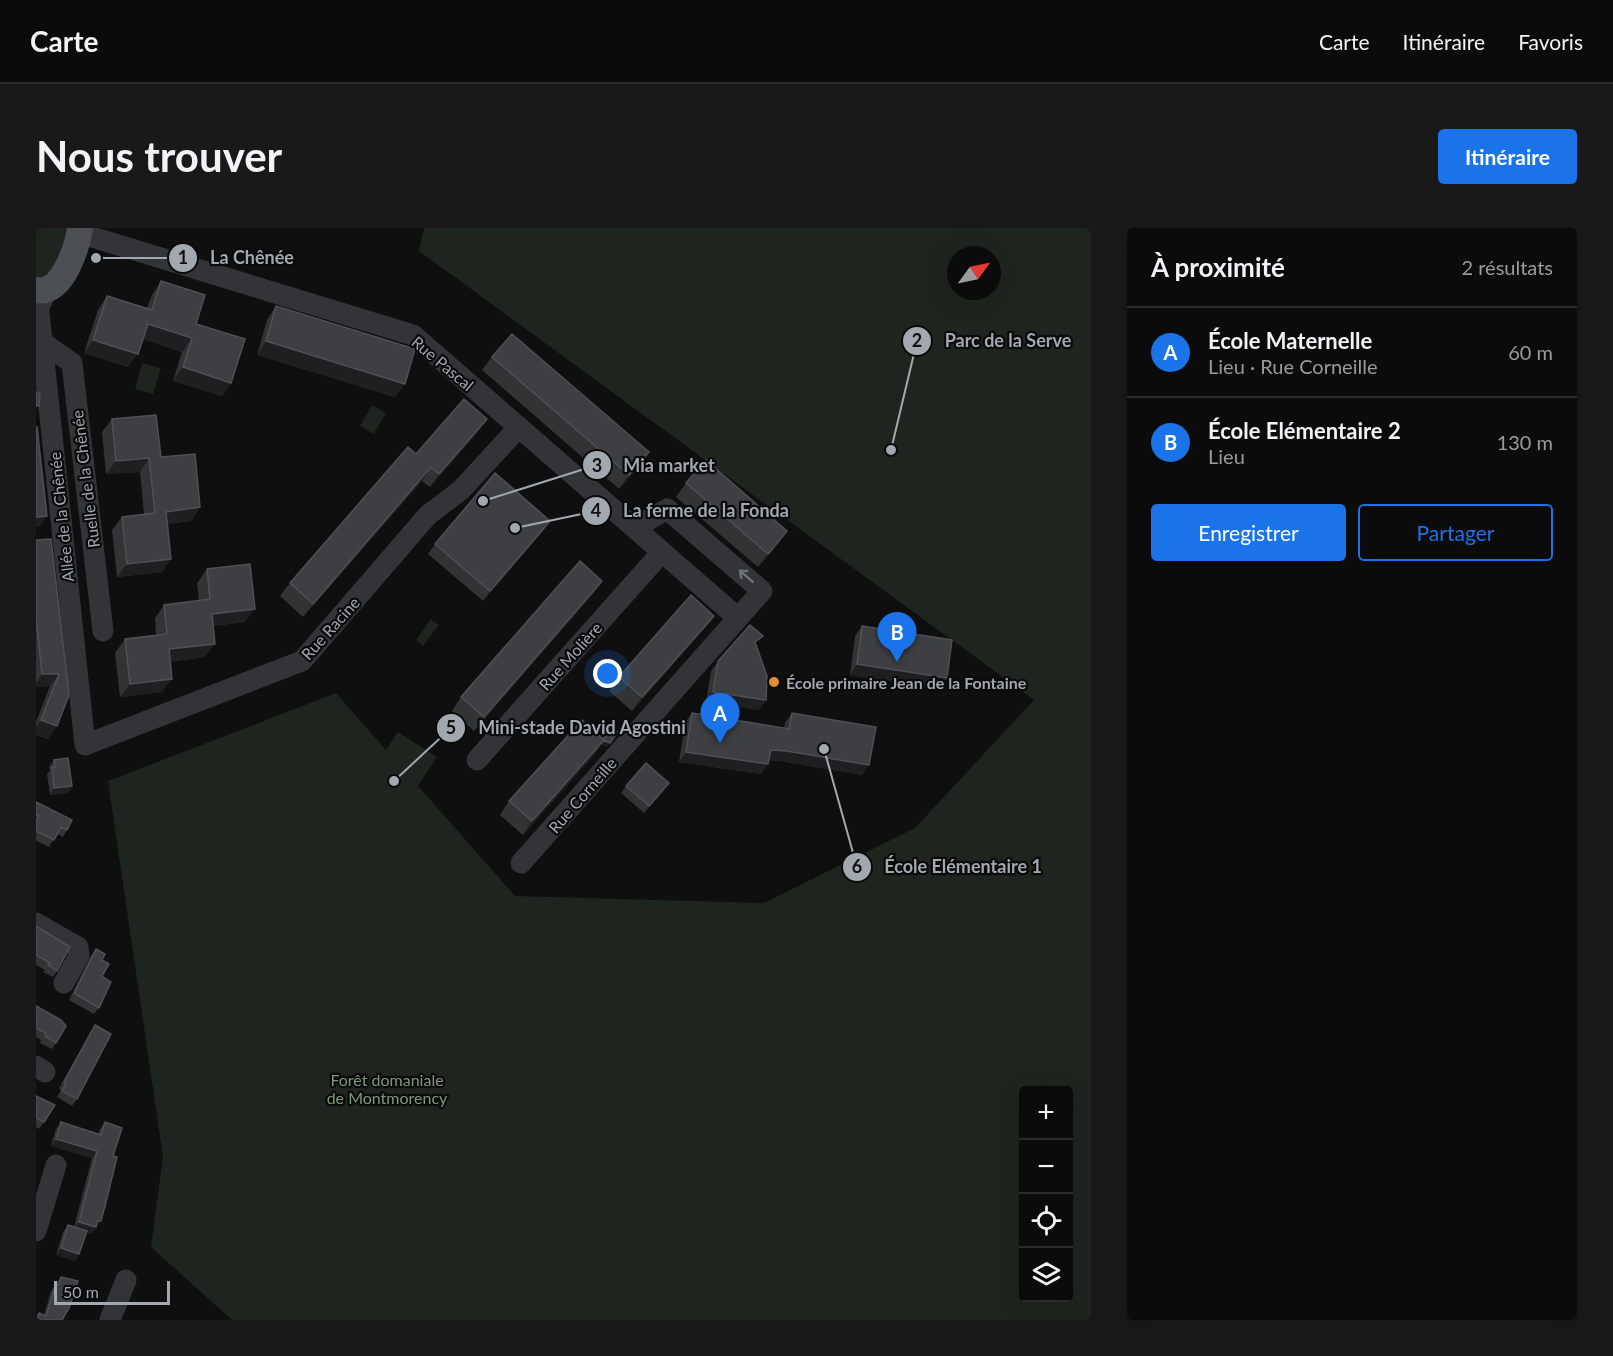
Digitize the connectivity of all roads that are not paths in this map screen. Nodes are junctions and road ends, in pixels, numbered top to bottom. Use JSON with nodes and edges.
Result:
{"nodes":[{"id":1,"x":80,"y":230,"type":"edge"},
{"id":2,"x":40,"y":296,"type":"edge"},
{"id":3,"x":42,"y":342,"type":"junction"},
{"id":4,"x":519,"y":427,"type":"junction"},
{"id":5,"x":635,"y":528,"type":"junction"},
{"id":6,"x":662,"y":552,"type":"junction"},
{"id":7,"x":738,"y":618,"type":"junction"},
{"id":8,"x":103,"y":631,"type":"dead end"},
{"id":9,"x":85,"y":746,"type":"joint"},
{"id":10,"x":477,"y":760,"type":"dead end"},
{"id":11,"x":521,"y":863,"type":"dead end"},
{"id":12,"x":36,"y":923,"type":"edge"},
{"id":13,"x":64,"y":983,"type":"dead end"},
{"id":14,"x":56,"y":1165,"type":"dead end"},
{"id":15,"x":36,"y":1231,"type":"edge"},
{"id":16,"x":126,"y":1280,"type":"dead end"},
{"id":17,"x":110,"y":1320,"type":"edge"}],
"edges":[{"from":1,"to":2,"type":"main road"},
{"from":1,"to":4,"type":"street","name":"Rue Pascal"},
{"from":2,"to":3,"type":"street","name":"Allée de la Chênée"},
{"from":3,"to":8,"type":"street","name":"Ruelle de la Chênée"},
{"from":3,"to":9,"type":"street","name":"Allée de la Chênée"},
{"from":4,"to":5,"type":"street","name":"Rue Pascal"},
{"from":4,"to":9,"type":"street","name":"Rue Racine"},
{"from":5,"to":6,"type":"street","name":"Rue Pascal"},
{"from":7,"to":5,"type":"street","name":"Rue Corneille","one_way":true},
{"from":6,"to":7,"type":"street","name":"Rue Pascal"},
{"from":6,"to":10,"type":"street","name":"Rue Molière"},
{"from":7,"to":11,"type":"street","name":"Rue Corneille"},
{"from":12,"to":13,"type":"street"},
{"from":14,"to":15,"type":"street"},
{"from":16,"to":17,"type":"street"}]}
